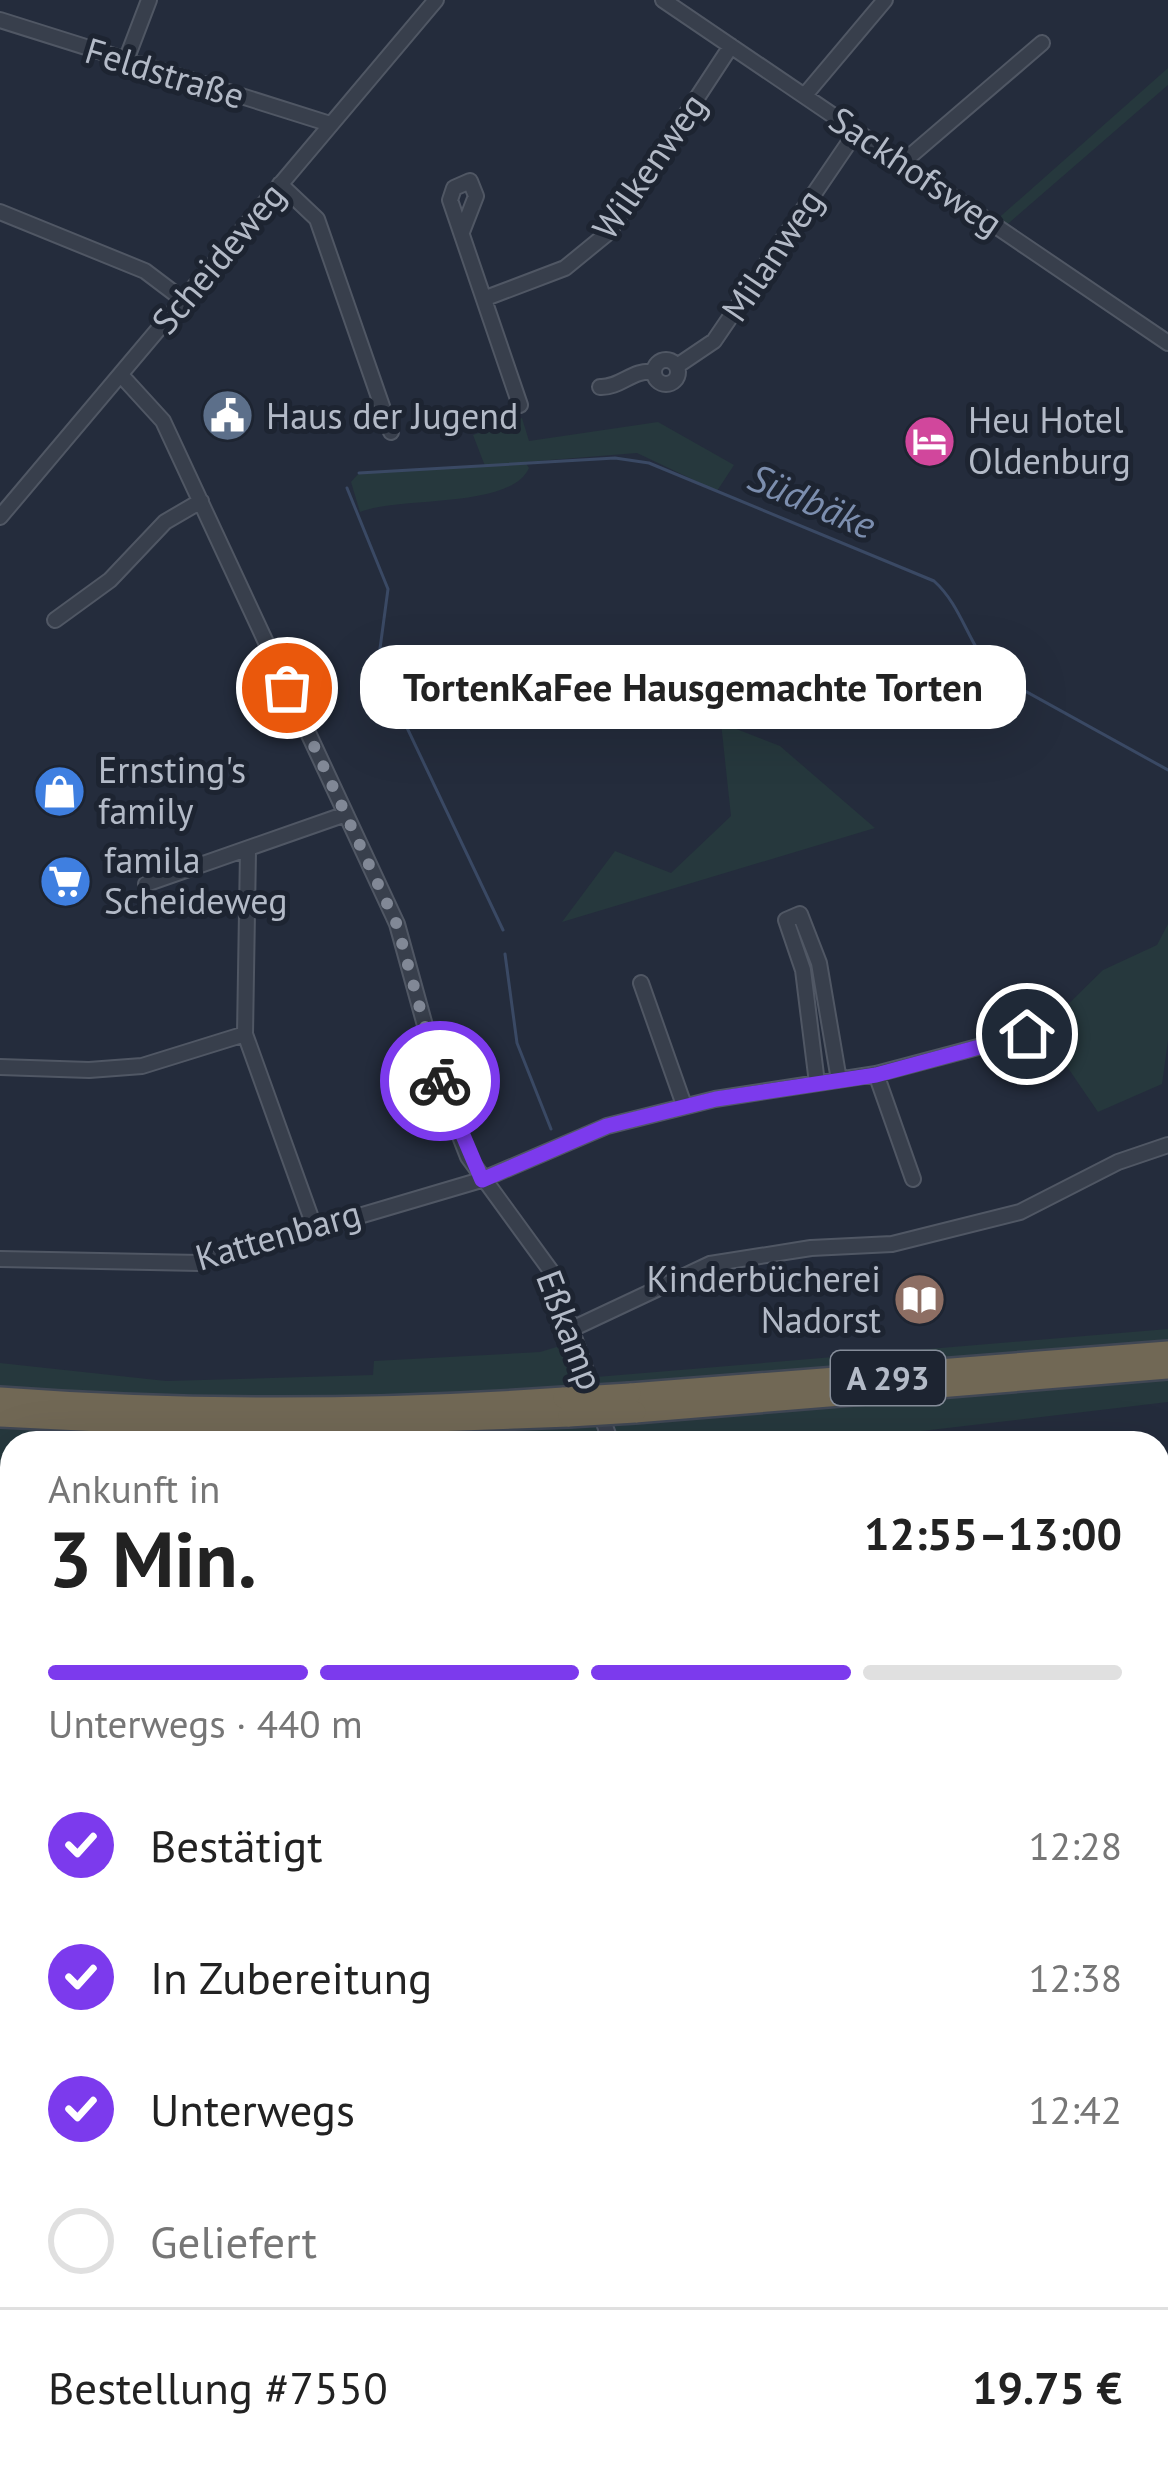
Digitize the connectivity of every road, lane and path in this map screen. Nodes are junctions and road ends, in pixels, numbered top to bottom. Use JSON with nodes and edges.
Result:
{"nodes":[{"id":1,"x":149,"y":0,"type":"edge"},
{"id":2,"x":436,"y":0,"type":"edge"},
{"id":3,"x":663,"y":0,"type":"edge"},
{"id":4,"x":885,"y":0,"type":"edge"},
{"id":5,"x":0,"y":20,"type":"edge"},
{"id":6,"x":1042,"y":43,"type":"dead end"},
{"id":7,"x":730,"y":46,"type":"junction"},
{"id":8,"x":125,"y":63,"type":"junction"},
{"id":9,"x":805,"y":95,"type":"junction"},
{"id":10,"x":330,"y":124,"type":"junction"},
{"id":11,"x":856,"y":132,"type":"junction"},
{"id":12,"x":902,"y":163,"type":"junction"},
{"id":13,"x":280,"y":184,"type":"junction"},
{"id":14,"x":0,"y":212,"type":"edge"},
{"id":15,"x":462,"y":232,"type":"dead end"},
{"id":16,"x":486,"y":298,"type":"junction"},
{"id":17,"x":182,"y":299,"type":"junction"},
{"id":18,"x":1168,"y":343,"type":"edge"},
{"id":19,"x":121,"y":375,"type":"junction"},
{"id":20,"x":600,"y":386,"type":"dead end"},
{"id":21,"x":520,"y":405,"type":"dead end"},
{"id":22,"x":391,"y":432,"type":"dead end"},
{"id":23,"x":201,"y":501,"type":"junction"},
{"id":24,"x":0,"y":517,"type":"edge"},
{"id":25,"x":56,"y":620,"type":"dead end"},
{"id":26,"x":346,"y":814,"type":"junction"},
{"id":27,"x":248,"y":851,"type":"junction"},
{"id":28,"x":146,"y":884,"type":"dead end"},
{"id":29,"x":641,"y":983,"type":"dead end"},
{"id":30,"x":245,"y":1034,"type":"junction"},
{"id":31,"x":1027,"y":1034,"type":"dead end"},
{"id":32,"x":0,"y":1066,"type":"edge"},
{"id":33,"x":876,"y":1075,"type":"junction"},
{"id":34,"x":839,"y":1080,"type":"junction"},
{"id":35,"x":817,"y":1082,"type":"junction"},
{"id":36,"x":684,"y":1105,"type":"junction"},
{"id":37,"x":1168,"y":1145,"type":"edge"},
{"id":38,"x":913,"y":1179,"type":"dead end"},
{"id":39,"x":482,"y":1180,"type":"junction"},
{"id":40,"x":314,"y":1226,"type":"junction"},
{"id":41,"x":0,"y":1259,"type":"edge"},
{"id":42,"x":574,"y":1328,"type":"junction"},
{"id":43,"x":1168,"y":1352,"type":"edge"},
{"id":44,"x":1152,"y":1364,"type":"edge"},
{"id":45,"x":0,"y":1398,"type":"edge"},
{"id":46,"x":566,"y":1407,"type":"junction"},
{"id":47,"x":0,"y":1416,"type":"edge"},
{"id":48,"x":76,"y":1423,"type":"junction"},
{"id":49,"x":0,"y":1426,"type":"edge"},
{"id":50,"x":607,"y":1431,"type":"edge"}],
"edges":[{"from":1,"to":8,"type":"street"},
{"from":2,"to":10,"type":"street","name":"Scheideweg"},
{"from":3,"to":7,"type":"street","name":"Sackhofsweg"},
{"from":4,"to":9,"type":"street"},
{"from":5,"to":8,"type":"street","name":"Feldstraße"},
{"from":6,"to":12,"type":"street"},
{"from":7,"to":9,"type":"street","name":"Sackhofsweg"},
{"from":7,"to":16,"type":"street","name":"Wilkenweg"},
{"from":8,"to":10,"type":"street","name":"Feldstraße"},
{"from":9,"to":11,"type":"street","name":"Sackhofsweg"},
{"from":10,"to":13,"type":"street","name":"Scheideweg"},
{"from":11,"to":12,"type":"street","name":"Sackhofsweg"},
{"from":11,"to":20,"type":"street","name":"Milanweg"},
{"from":12,"to":18,"type":"street","name":"Sackhofsweg"},
{"from":13,"to":17,"type":"street","name":"Scheideweg"},
{"from":13,"to":22,"type":"street"},
{"from":14,"to":17,"type":"street"},
{"from":15,"to":16,"type":"street"},
{"from":16,"to":21,"type":"street"},
{"from":17,"to":19,"type":"street","name":"Scheideweg"},
{"from":19,"to":23,"type":"street","name":"Eßkamp"},
{"from":19,"to":24,"type":"street","name":"Scheideweg"},
{"from":23,"to":25,"type":"street"},
{"from":23,"to":26,"type":"street","name":"Eßkamp"},
{"from":26,"to":27,"type":"street"},
{"from":26,"to":39,"type":"street","name":"Eßkamp"},
{"from":27,"to":28,"type":"street"},
{"from":27,"to":30,"type":"street"},
{"from":29,"to":36,"type":"street"},
{"from":30,"to":32,"type":"street"},
{"from":30,"to":40,"type":"street"},
{"from":31,"to":33,"type":"street","name":"Kattenbarg"},
{"from":33,"to":34,"type":"street","name":"Kattenbarg"},
{"from":33,"to":38,"type":"street"},
{"from":34,"to":35,"type":"street","name":"Kattenbarg"},
{"from":34,"to":35,"type":"street"},
{"from":35,"to":36,"type":"street","name":"Kattenbarg"},
{"from":36,"to":39,"type":"street","name":"Kattenbarg"},
{"from":37,"to":42,"type":"street"},
{"from":39,"to":40,"type":"street","name":"Kattenbarg"},
{"from":39,"to":42,"type":"street","name":"Eßkamp"},
{"from":40,"to":41,"type":"street","name":"Kattenbarg"},
{"from":42,"to":50,"type":"street","name":"Eßkamp"},
{"from":43,"to":44,"type":"highway","number":"A 293"},
{"from":44,"to":46,"type":"highway","number":"A 293","bridge":true},
{"from":45,"to":46,"type":"highway","number":"A 293"},
{"from":46,"to":48,"type":"highway","number":"A 293"},
{"from":47,"to":48,"type":"highway","number":"A 293"},
{"from":48,"to":49,"type":"highway"}]}
